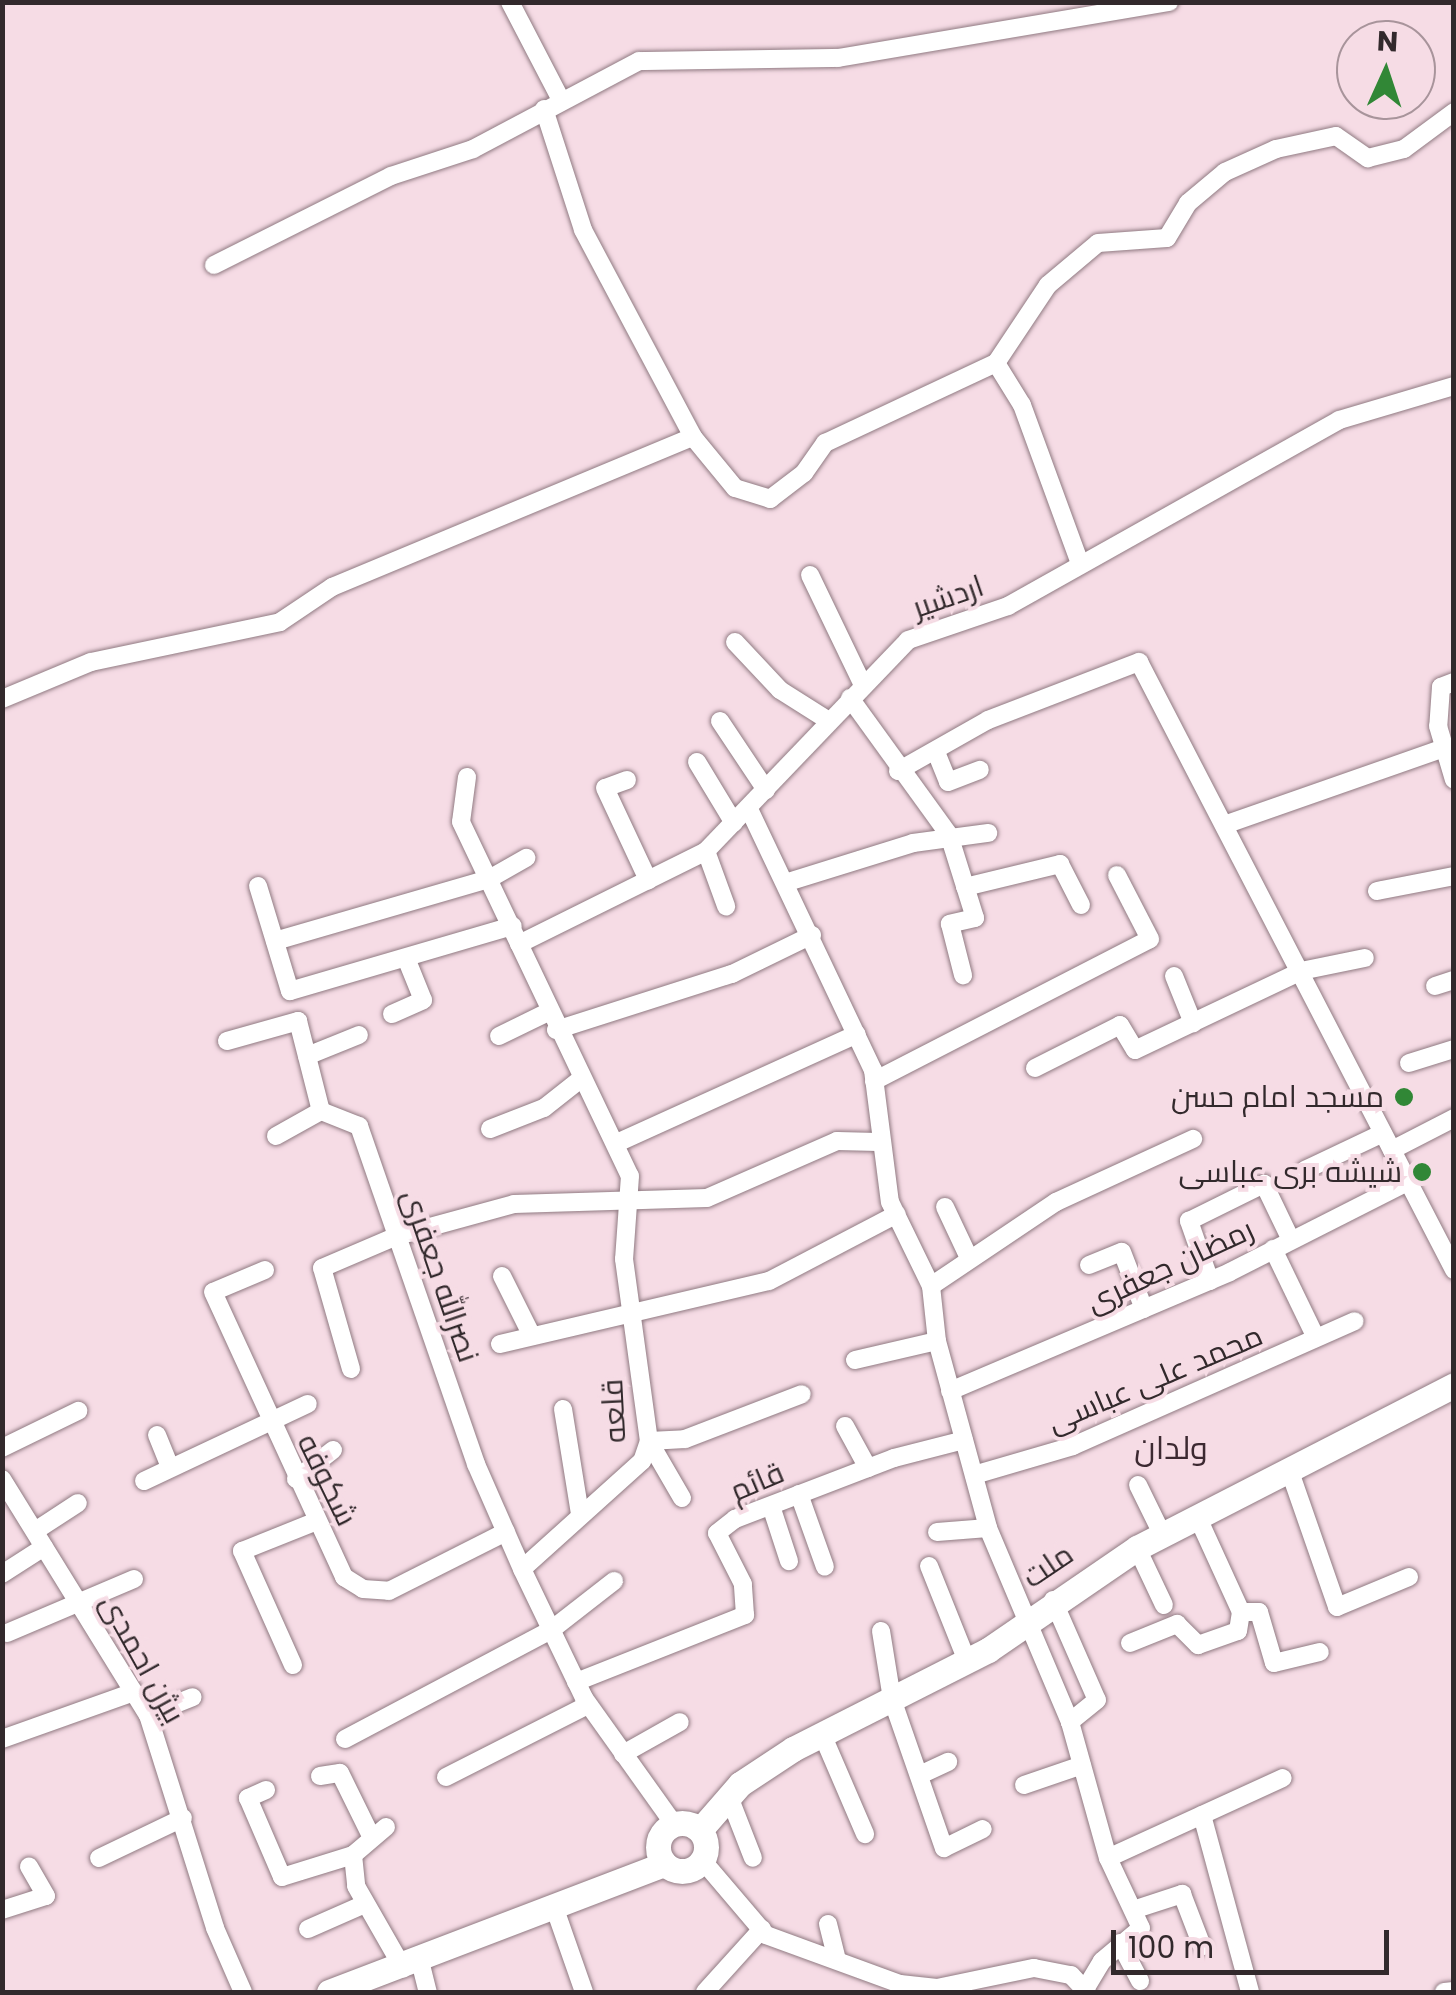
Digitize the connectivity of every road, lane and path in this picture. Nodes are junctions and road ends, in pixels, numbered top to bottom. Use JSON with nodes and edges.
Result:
{"nodes":[{"id":1,"x":510,"y":2,"type":"edge"},
{"id":2,"x":1169,"y":2,"type":"edge"},
{"id":3,"x":552,"y":104,"type":"junction"},
{"id":4,"x":1454,"y":112,"type":"edge"},
{"id":5,"x":214,"y":265,"type":"dead end"},
{"id":6,"x":996,"y":363,"type":"junction"},
{"id":7,"x":1454,"y":386,"type":"edge"},
{"id":8,"x":692,"y":436,"type":"junction"},
{"id":9,"x":1079,"y":561,"type":"junction"},
{"id":10,"x":810,"y":575,"type":"dead end"},
{"id":11,"x":735,"y":642,"type":"dead end"},
{"id":12,"x":1447,"y":684,"type":"edge"},
{"id":13,"x":856,"y":690,"type":"junction"},
{"id":14,"x":2,"y":699,"type":"edge"},
{"id":15,"x":720,"y":721,"type":"dead end"},
{"id":16,"x":829,"y":722,"type":"junction"},
{"id":17,"x":1444,"y":748,"type":"junction"},
{"id":18,"x":936,"y":752,"type":"junction"},
{"id":19,"x":697,"y":762,"type":"dead end"},
{"id":20,"x":898,"y":770,"type":"junction"},
{"id":21,"x":980,"y":770,"type":"dead end"},
{"id":22,"x":468,"y":777,"type":"dead end"},
{"id":23,"x":627,"y":780,"type":"dead end"},
{"id":24,"x":1454,"y":780,"type":"edge"},
{"id":25,"x":766,"y":790,"type":"junction"},
{"id":26,"x":749,"y":809,"type":"junction"},
{"id":27,"x":734,"y":823,"type":"junction"},
{"id":28,"x":1227,"y":824,"type":"junction"},
{"id":29,"x":988,"y":833,"type":"dead end"},
{"id":30,"x":949,"y":835,"type":"junction"},
{"id":31,"x":706,"y":851,"type":"junction"},
{"id":32,"x":526,"y":858,"type":"dead end"},
{"id":33,"x":1117,"y":875,"type":"dead end"},
{"id":34,"x":1454,"y":876,"type":"edge"},
{"id":35,"x":490,"y":879,"type":"junction"},
{"id":36,"x":648,"y":880,"type":"junction"},
{"id":37,"x":788,"y":882,"type":"junction"},
{"id":38,"x":258,"y":886,"type":"dead end"},
{"id":39,"x":965,"y":887,"type":"junction"},
{"id":40,"x":1378,"y":891,"type":"dead end"},
{"id":41,"x":1081,"y":905,"type":"dead end"},
{"id":42,"x":726,"y":906,"type":"dead end"},
{"id":43,"x":516,"y":935,"type":"junction"},
{"id":44,"x":812,"y":935,"type":"junction"},
{"id":45,"x":275,"y":941,"type":"junction"},
{"id":46,"x":406,"y":958,"type":"junction"},
{"id":47,"x":1364,"y":958,"type":"dead end"},
{"id":48,"x":1301,"y":971,"type":"junction"},
{"id":49,"x":962,"y":975,"type":"dead end"},
{"id":50,"x":1174,"y":976,"type":"dead end"},
{"id":51,"x":392,"y":1014,"type":"dead end"},
{"id":52,"x":552,"y":1021,"type":"junction"},
{"id":53,"x":1193,"y":1023,"type":"junction"},
{"id":54,"x":857,"y":1034,"type":"junction"},
{"id":55,"x":358,"y":1036,"type":"dead end"},
{"id":56,"x":499,"y":1036,"type":"dead end"},
{"id":57,"x":227,"y":1041,"type":"dead end"},
{"id":58,"x":1454,"y":1050,"type":"edge"},
{"id":59,"x":307,"y":1056,"type":"junction"},
{"id":60,"x":1409,"y":1064,"type":"dead end"},
{"id":61,"x":1035,"y":1068,"type":"dead end"},
{"id":62,"x":582,"y":1078,"type":"junction"},
{"id":63,"x":874,"y":1081,"type":"junction"},
{"id":64,"x":321,"y":1110,"type":"junction"},
{"id":65,"x":1454,"y":1118,"type":"edge"},
{"id":66,"x":490,"y":1129,"type":"dead end"},
{"id":67,"x":1382,"y":1132,"type":"junction"},
{"id":68,"x":276,"y":1136,"type":"dead end"},
{"id":69,"x":1193,"y":1139,"type":"dead end"},
{"id":70,"x":618,"y":1142,"type":"junction"},
{"id":71,"x":878,"y":1142,"type":"junction"},
{"id":72,"x":1392,"y":1150,"type":"junction"},
{"id":73,"x":1306,"y":1170,"type":"dead end"},
{"id":74,"x":1410,"y":1182,"type":"junction"},
{"id":75,"x":628,"y":1199,"type":"junction"},
{"id":76,"x":946,"y":1207,"type":"dead end"},
{"id":77,"x":896,"y":1214,"type":"junction"},
{"id":78,"x":397,"y":1236,"type":"junction"},
{"id":79,"x":1292,"y":1240,"type":"junction"},
{"id":80,"x":1274,"y":1249,"type":"junction"},
{"id":81,"x":969,"y":1258,"type":"junction"},
{"id":82,"x":1089,"y":1264,"type":"dead end"},
{"id":83,"x":1452,"y":1264,"type":"edge"},
{"id":84,"x":265,"y":1270,"type":"dead end"},
{"id":85,"x":502,"y":1276,"type":"dead end"},
{"id":86,"x":1210,"y":1281,"type":"junction"},
{"id":87,"x":931,"y":1286,"type":"junction"},
{"id":88,"x":1144,"y":1309,"type":"junction"},
{"id":89,"x":630,"y":1314,"type":"junction"},
{"id":90,"x":1355,"y":1321,"type":"dead end"},
{"id":91,"x":532,"y":1336,"type":"junction"},
{"id":92,"x":1315,"y":1336,"type":"junction"},
{"id":93,"x":936,"y":1341,"type":"junction"},
{"id":94,"x":500,"y":1344,"type":"dead end"},
{"id":95,"x":855,"y":1360,"type":"dead end"},
{"id":96,"x":352,"y":1369,"type":"dead end"},
{"id":97,"x":1454,"y":1385,"type":"edge"},
{"id":98,"x":950,"y":1391,"type":"junction"},
{"id":99,"x":802,"y":1394,"type":"dead end"},
{"id":100,"x":308,"y":1404,"type":"dead end"},
{"id":101,"x":563,"y":1409,"type":"dead end"},
{"id":102,"x":78,"y":1411,"type":"dead end"},
{"id":103,"x":267,"y":1418,"type":"junction"},
{"id":104,"x":845,"y":1426,"type":"dead end"},
{"id":105,"x":158,"y":1434,"type":"dead end"},
{"id":106,"x":649,"y":1440,"type":"junction"},
{"id":107,"x":964,"y":1440,"type":"junction"},
{"id":108,"x":2,"y":1448,"type":"edge"},
{"id":109,"x":333,"y":1450,"type":"dead end"},
{"id":110,"x":170,"y":1468,"type":"junction"},
{"id":111,"x":868,"y":1468,"type":"junction"},
{"id":112,"x":1289,"y":1469,"type":"junction"},
{"id":113,"x":974,"y":1475,"type":"junction"},
{"id":114,"x":2,"y":1479,"type":"edge"},
{"id":115,"x":296,"y":1479,"type":"junction"},
{"id":116,"x":144,"y":1481,"type":"dead end"},
{"id":117,"x":1138,"y":1485,"type":"dead end"},
{"id":118,"x":800,"y":1494,"type":"junction"},
{"id":119,"x":682,"y":1498,"type":"dead end"},
{"id":120,"x":78,"y":1504,"type":"dead end"},
{"id":121,"x":771,"y":1506,"type":"junction"},
{"id":122,"x":580,"y":1514,"type":"junction"},
{"id":123,"x":1197,"y":1516,"type":"junction"},
{"id":124,"x":317,"y":1522,"type":"junction"},
{"id":125,"x":988,"y":1528,"type":"junction"},
{"id":126,"x":506,"y":1532,"type":"junction"},
{"id":127,"x":937,"y":1532,"type":"dead end"},
{"id":128,"x":1162,"y":1534,"type":"junction"},
{"id":129,"x":40,"y":1539,"type":"junction"},
{"id":130,"x":1137,"y":1548,"type":"junction"},
{"id":131,"x":789,"y":1561,"type":"dead end"},
{"id":132,"x":929,"y":1566,"type":"dead end"},
{"id":133,"x":825,"y":1567,"type":"dead end"},
{"id":134,"x":522,"y":1569,"type":"junction"},
{"id":135,"x":2,"y":1574,"type":"edge"},
{"id":136,"x":1408,"y":1577,"type":"dead end"},
{"id":137,"x":134,"y":1580,"type":"dead end"},
{"id":138,"x":614,"y":1582,"type":"dead end"},
{"id":139,"x":77,"y":1600,"type":"junction"},
{"id":140,"x":1053,"y":1600,"type":"junction"},
{"id":141,"x":1164,"y":1605,"type":"dead end"},
{"id":142,"x":1241,"y":1612,"type":"junction"},
{"id":143,"x":1026,"y":1620,"type":"junction"},
{"id":144,"x":551,"y":1630,"type":"junction"},
{"id":145,"x":881,"y":1631,"type":"dead end"},
{"id":146,"x":7,"y":1633,"type":"dead end"},
{"id":147,"x":1130,"y":1643,"type":"dead end"},
{"id":148,"x":1320,"y":1652,"type":"dead end"},
{"id":149,"x":967,"y":1661,"type":"junction"},
{"id":150,"x":294,"y":1664,"type":"dead end"},
{"id":151,"x":576,"y":1682,"type":"junction"},
{"id":152,"x":134,"y":1692,"type":"junction"},
{"id":153,"x":193,"y":1696,"type":"dead end"},
{"id":154,"x":892,"y":1699,"type":"junction"},
{"id":155,"x":588,"y":1704,"type":"junction"},
{"id":156,"x":148,"y":1715,"type":"junction"},
{"id":157,"x":680,"y":1722,"type":"dead end"},
{"id":158,"x":1070,"y":1722,"type":"junction"},
{"id":159,"x":822,"y":1734,"type":"junction"},
{"id":160,"x":2,"y":1739,"type":"edge"},
{"id":161,"x":345,"y":1739,"type":"dead end"},
{"id":162,"x":623,"y":1754,"type":"junction"},
{"id":163,"x":948,"y":1762,"type":"dead end"},
{"id":164,"x":1082,"y":1765,"type":"junction"},
{"id":165,"x":922,"y":1774,"type":"junction"},
{"id":166,"x":320,"y":1776,"type":"dead end"},
{"id":167,"x":446,"y":1777,"type":"dead end"},
{"id":168,"x":1283,"y":1778,"type":"dead end"},
{"id":169,"x":1024,"y":1785,"type":"dead end"},
{"id":170,"x":266,"y":1790,"type":"dead end"},
{"id":171,"x":730,"y":1798,"type":"junction"},
{"id":172,"x":1202,"y":1815,"type":"junction"},
{"id":173,"x":183,"y":1818,"type":"junction"},
{"id":174,"x":674,"y":1824,"type":"junction"},
{"id":175,"x":984,"y":1829,"type":"dead end"},
{"id":176,"x":700,"y":1830,"type":"junction"},
{"id":177,"x":865,"y":1834,"type":"dead end"},
{"id":178,"x":353,"y":1855,"type":"junction"},
{"id":179,"x":99,"y":1858,"type":"dead end"},
{"id":180,"x":753,"y":1858,"type":"dead end"},
{"id":181,"x":1108,"y":1858,"type":"junction"},
{"id":182,"x":704,"y":1861,"type":"junction"},
{"id":183,"x":664,"y":1864,"type":"junction"},
{"id":184,"x":29,"y":1866,"type":"dead end"},
{"id":185,"x":365,"y":1904,"type":"junction"},
{"id":186,"x":2,"y":1910,"type":"edge"},
{"id":187,"x":1133,"y":1910,"type":"junction"},
{"id":188,"x":556,"y":1912,"type":"junction"},
{"id":189,"x":828,"y":1924,"type":"dead end"},
{"id":190,"x":308,"y":1929,"type":"dead end"},
{"id":191,"x":762,"y":1929,"type":"junction"},
{"id":192,"x":1120,"y":1943,"type":"junction"},
{"id":193,"x":1202,"y":1946,"type":"dead end"},
{"id":194,"x":837,"y":1960,"type":"junction"},
{"id":195,"x":412,"y":1964,"type":"junction"},
{"id":196,"x":1012,"y":1970,"type":"junction"},
{"id":197,"x":1140,"y":1981,"type":"dead end"},
{"id":198,"x":961,"y":1987,"type":"edge"},
{"id":199,"x":896,"y":1988,"type":"edge"},
{"id":200,"x":714,"y":1989,"type":"edge"},
{"id":201,"x":1087,"y":1990,"type":"edge"},
{"id":202,"x":1454,"y":1991,"type":"edge"},
{"id":203,"x":243,"y":1992,"type":"edge"},
{"id":204,"x":329,"y":1992,"type":"edge"},
{"id":205,"x":428,"y":1992,"type":"edge"},
{"id":206,"x":584,"y":1992,"type":"edge"},
{"id":207,"x":1010,"y":1992,"type":"edge"},
{"id":208,"x":1250,"y":1992,"type":"edge"},
{"id":209,"x":1444,"y":1992,"type":"edge"}],
"edges":[{"from":1,"to":3,"type":"street"},
{"from":2,"to":3,"type":"street"},
{"from":3,"to":5,"type":"street"},
{"from":3,"to":8,"type":"street"},
{"from":4,"to":6,"type":"street"},
{"from":6,"to":8,"type":"street"},
{"from":6,"to":9,"type":"street"},
{"from":7,"to":9,"type":"street","name":"اردشیر"},
{"from":8,"to":14,"type":"street"},
{"from":9,"to":13,"type":"street","name":"اردشیر"},
{"from":10,"to":13,"type":"street"},
{"from":11,"to":16,"type":"street"},
{"from":12,"to":17,"type":"street"},
{"from":13,"to":16,"type":"street","name":"اردشیر"},
{"from":13,"to":20,"type":"street"},
{"from":15,"to":25,"type":"street"},
{"from":16,"to":25,"type":"street","name":"اردشیر"},
{"from":17,"to":24,"type":"street"},
{"from":17,"to":28,"type":"street"},
{"from":18,"to":20,"type":"street"},
{"from":18,"to":21,"type":"street"},
{"from":18,"to":28,"type":"street"},
{"from":19,"to":27,"type":"street"},
{"from":20,"to":30,"type":"street"},
{"from":22,"to":35,"type":"street","name":"قلعه"},
{"from":23,"to":36,"type":"street"},
{"from":25,"to":26,"type":"street","name":"اردشیر"},
{"from":26,"to":27,"type":"street","name":"اردشیر"},
{"from":26,"to":37,"type":"street"},
{"from":27,"to":31,"type":"street","name":"اردشیر"},
{"from":28,"to":48,"type":"street"},
{"from":29,"to":30,"type":"street"},
{"from":30,"to":37,"type":"street"},
{"from":30,"to":39,"type":"street"},
{"from":31,"to":36,"type":"street","name":"اردشیر"},
{"from":31,"to":42,"type":"street"},
{"from":32,"to":35,"type":"street"},
{"from":33,"to":63,"type":"street"},
{"from":34,"to":40,"type":"street"},
{"from":35,"to":43,"type":"street","name":"قلعه"},
{"from":35,"to":45,"type":"street"},
{"from":36,"to":43,"type":"street","name":"اردشیر"},
{"from":37,"to":44,"type":"street"},
{"from":38,"to":45,"type":"street"},
{"from":39,"to":41,"type":"street"},
{"from":39,"to":49,"type":"street"},
{"from":43,"to":46,"type":"street","name":"اردشیر"},
{"from":43,"to":52,"type":"street","name":"قلعه"},
{"from":44,"to":52,"type":"street"},
{"from":44,"to":54,"type":"street"},
{"from":45,"to":46,"type":"street","name":"اردشیر"},
{"from":46,"to":51,"type":"street"},
{"from":47,"to":48,"type":"street"},
{"from":48,"to":53,"type":"street"},
{"from":48,"to":67,"type":"street"},
{"from":50,"to":53,"type":"street"},
{"from":52,"to":56,"type":"street"},
{"from":52,"to":62,"type":"street","name":"قلعه"},
{"from":53,"to":61,"type":"street"},
{"from":54,"to":63,"type":"street"},
{"from":54,"to":70,"type":"street"},
{"from":55,"to":59,"type":"street"},
{"from":57,"to":59,"type":"street"},
{"from":58,"to":60,"type":"street"},
{"from":59,"to":64,"type":"street"},
{"from":62,"to":66,"type":"street"},
{"from":62,"to":70,"type":"street","name":"قلعه"},
{"from":63,"to":71,"type":"street"},
{"from":64,"to":68,"type":"street"},
{"from":64,"to":78,"type":"street","name":"نصرالله جعفری"},
{"from":65,"to":72,"type":"street"},
{"from":67,"to":72,"type":"street"},
{"from":67,"to":73,"type":"street"},
{"from":69,"to":81,"type":"street"},
{"from":70,"to":75,"type":"street","name":"قلعه"},
{"from":71,"to":75,"type":"street"},
{"from":71,"to":77,"type":"street"},
{"from":72,"to":74,"type":"street"},
{"from":74,"to":79,"type":"street","name":"رمضان جعفری"},
{"from":74,"to":83,"type":"street"},
{"from":75,"to":78,"type":"street"},
{"from":75,"to":89,"type":"street","name":"قلعه"},
{"from":76,"to":81,"type":"street"},
{"from":77,"to":87,"type":"street"},
{"from":77,"to":89,"type":"street"},
{"from":78,"to":96,"type":"street"},
{"from":78,"to":126,"type":"street","name":"نصرالله جعفری"},
{"from":79,"to":80,"type":"street","name":"رمضان جعفری"},
{"from":79,"to":86,"type":"street"},
{"from":80,"to":86,"type":"street","name":"رمضان جعفری"},
{"from":80,"to":92,"type":"street"},
{"from":81,"to":87,"type":"street"},
{"from":82,"to":88,"type":"street"},
{"from":84,"to":103,"type":"street","name":"شکوفه"},
{"from":85,"to":91,"type":"street"},
{"from":86,"to":88,"type":"street","name":"رمضان جعفری"},
{"from":87,"to":93,"type":"street"},
{"from":88,"to":98,"type":"street","name":"رمضان جعفری"},
{"from":89,"to":91,"type":"street"},
{"from":89,"to":106,"type":"street","name":"قلعه"},
{"from":90,"to":92,"type":"street","name":"محمد علی عباسی"},
{"from":91,"to":94,"type":"street"},
{"from":92,"to":113,"type":"street","name":"محمد علی عباسی"},
{"from":93,"to":95,"type":"street"},
{"from":93,"to":98,"type":"street"},
{"from":97,"to":112,"type":"street","name":"ملت"},
{"from":98,"to":107,"type":"street"},
{"from":99,"to":106,"type":"street"},
{"from":100,"to":103,"type":"street"},
{"from":101,"to":122,"type":"street"},
{"from":102,"to":108,"type":"street"},
{"from":103,"to":110,"type":"street"},
{"from":103,"to":115,"type":"street","name":"شکوفه"},
{"from":104,"to":111,"type":"street"},
{"from":105,"to":110,"type":"street"},
{"from":106,"to":119,"type":"street"},
{"from":106,"to":122,"type":"street","name":"قلعه"},
{"from":107,"to":111,"type":"street","name":"قائم"},
{"from":107,"to":113,"type":"street"},
{"from":109,"to":115,"type":"street"},
{"from":110,"to":116,"type":"street"},
{"from":111,"to":118,"type":"street","name":"قائم"},
{"from":112,"to":123,"type":"street","name":"ملت"},
{"from":112,"to":136,"type":"street"},
{"from":113,"to":125,"type":"street"},
{"from":114,"to":129,"type":"street","name":"بیژن احمدی"},
{"from":115,"to":124,"type":"street","name":"شکوفه"},
{"from":117,"to":128,"type":"street"},
{"from":118,"to":121,"type":"street","name":"قائم"},
{"from":118,"to":133,"type":"street"},
{"from":120,"to":129,"type":"street"},
{"from":121,"to":131,"type":"street"},
{"from":121,"to":151,"type":"street","name":"قائم"},
{"from":122,"to":134,"type":"street","name":"قلعه"},
{"from":123,"to":128,"type":"street","name":"ملت"},
{"from":123,"to":142,"type":"street"},
{"from":124,"to":126,"type":"street","name":"شکوفه"},
{"from":124,"to":150,"type":"street"},
{"from":125,"to":127,"type":"street"},
{"from":125,"to":143,"type":"street"},
{"from":126,"to":134,"type":"street","name":"نصرالله جعفری"},
{"from":128,"to":130,"type":"street","name":"ملت"},
{"from":129,"to":135,"type":"street"},
{"from":129,"to":139,"type":"street","name":"بیژن احمدی"},
{"from":130,"to":140,"type":"street","name":"ملت"},
{"from":130,"to":141,"type":"street"},
{"from":132,"to":149,"type":"street"},
{"from":134,"to":144,"type":"street"},
{"from":137,"to":139,"type":"street"},
{"from":138,"to":144,"type":"street"},
{"from":139,"to":146,"type":"street"},
{"from":139,"to":152,"type":"street","name":"بیژن احمدی"},
{"from":140,"to":143,"type":"street","name":"ملت"},
{"from":140,"to":158,"type":"street"},
{"from":142,"to":147,"type":"street"},
{"from":142,"to":148,"type":"street"},
{"from":143,"to":149,"type":"street","name":"ملت"},
{"from":143,"to":158,"type":"street"},
{"from":144,"to":151,"type":"street"},
{"from":144,"to":161,"type":"street"},
{"from":145,"to":154,"type":"street"},
{"from":149,"to":154,"type":"street","name":"ملت"},
{"from":151,"to":155,"type":"street"},
{"from":152,"to":156,"type":"street","name":"بیژن احمدی"},
{"from":152,"to":160,"type":"street"},
{"from":153,"to":156,"type":"street"},
{"from":154,"to":159,"type":"street","name":"ملت"},
{"from":154,"to":165,"type":"street"},
{"from":155,"to":162,"type":"street"},
{"from":155,"to":167,"type":"street"},
{"from":156,"to":173,"type":"street","name":"بیژن احمدی"},
{"from":157,"to":162,"type":"street"},
{"from":158,"to":164,"type":"street"},
{"from":159,"to":171,"type":"street","name":"ملت"},
{"from":159,"to":177,"type":"street"},
{"from":162,"to":174,"type":"street"},
{"from":163,"to":165,"type":"street"},
{"from":164,"to":169,"type":"street"},
{"from":164,"to":181,"type":"street"},
{"from":165,"to":175,"type":"street"},
{"from":166,"to":178,"type":"street"},
{"from":168,"to":172,"type":"street"},
{"from":170,"to":178,"type":"street"},
{"from":171,"to":176,"type":"street","name":"ملت"},
{"from":171,"to":180,"type":"street"},
{"from":172,"to":181,"type":"street"},
{"from":172,"to":208,"type":"street"},
{"from":173,"to":179,"type":"street"},
{"from":173,"to":203,"type":"street","name":"بیژن احمدی"},
{"from":174,"to":176,"type":"street"},
{"from":174,"to":183,"type":"street"},
{"from":176,"to":182,"type":"street"},
{"from":178,"to":185,"type":"street"},
{"from":181,"to":187,"type":"street"},
{"from":182,"to":183,"type":"street"},
{"from":182,"to":191,"type":"street"},
{"from":183,"to":188,"type":"street"},
{"from":184,"to":186,"type":"street"},
{"from":185,"to":190,"type":"street"},
{"from":185,"to":195,"type":"street"},
{"from":187,"to":192,"type":"street"},
{"from":187,"to":193,"type":"street"},
{"from":188,"to":195,"type":"street"},
{"from":188,"to":206,"type":"street"},
{"from":189,"to":194,"type":"street"},
{"from":191,"to":194,"type":"street"},
{"from":191,"to":200,"type":"street"},
{"from":192,"to":197,"type":"street"},
{"from":192,"to":201,"type":"street"},
{"from":194,"to":199,"type":"street"},
{"from":195,"to":204,"type":"street"},
{"from":195,"to":205,"type":"street"},
{"from":196,"to":198,"type":"street"},
{"from":196,"to":201,"type":"street"},
{"from":196,"to":207,"type":"street"},
{"from":198,"to":199,"type":"street"},
{"from":202,"to":209,"type":"street"}]}
